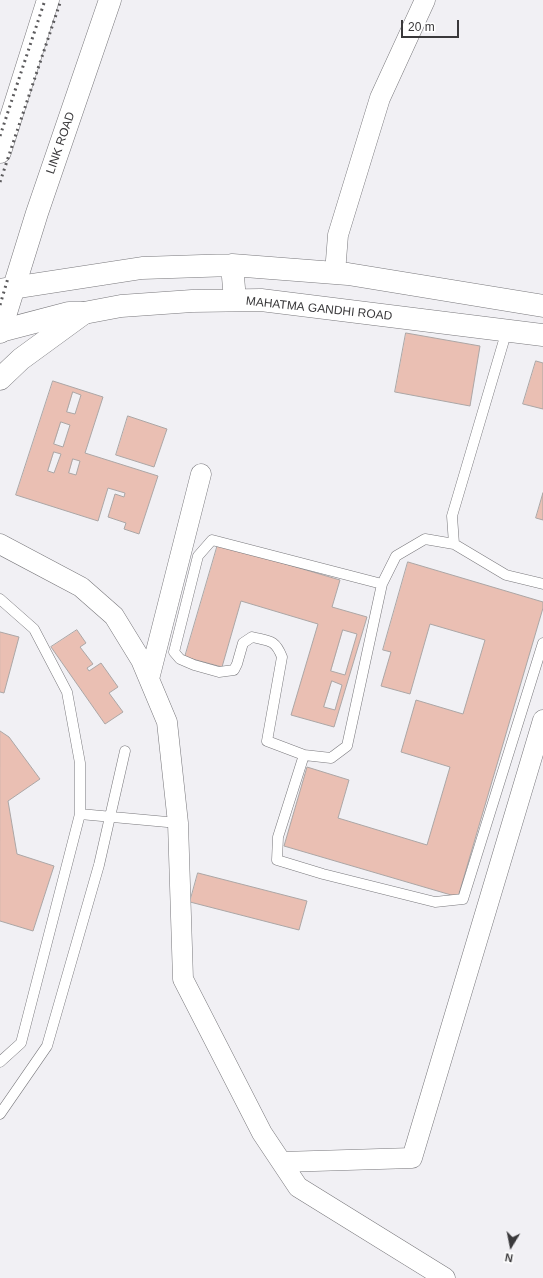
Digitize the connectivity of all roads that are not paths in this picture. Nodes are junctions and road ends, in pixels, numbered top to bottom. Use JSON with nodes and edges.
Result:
{"nodes":[{"id":1,"x":48,"y":0,"type":"edge"},
{"id":2,"x":110,"y":0,"type":"edge"},
{"id":3,"x":425,"y":0,"type":"edge"},
{"id":4,"x":0,"y":152,"type":"edge"},
{"id":5,"x":232,"y":265,"type":"junction"},
{"id":6,"x":335,"y":273,"type":"junction"},
{"id":7,"x":7,"y":289,"type":"edge"},
{"id":8,"x":235,"y":300,"type":"junction"},
{"id":9,"x":543,"y":306,"type":"edge"},
{"id":10,"x":84,"y":313,"type":"junction"},
{"id":11,"x":507,"y":330,"type":"junction"},
{"id":12,"x":0,"y":331,"type":"edge"},
{"id":13,"x":543,"y":335,"type":"edge"},
{"id":14,"x":0,"y":378,"type":"edge"},
{"id":15,"x":201,"y":474,"type":"dead end"},
{"id":16,"x":0,"y":544,"type":"edge"},
{"id":17,"x":454,"y":544,"type":"junction"},
{"id":18,"x":382,"y":584,"type":"junction"},
{"id":19,"x":543,"y":584,"type":"edge"},
{"id":20,"x":0,"y":599,"type":"edge"},
{"id":21,"x":543,"y":644,"type":"edge"},
{"id":22,"x":149,"y":679,"type":"junction"},
{"id":23,"x":543,"y":720,"type":"edge"},
{"id":24,"x":125,"y":751,"type":"dead end"},
{"id":25,"x":304,"y":755,"type":"junction"},
{"id":26,"x":80,"y":814,"type":"junction"},
{"id":27,"x":110,"y":818,"type":"junction"},
{"id":28,"x":178,"y":823,"type":"junction"},
{"id":29,"x":0,"y":1062,"type":"edge"},
{"id":30,"x":0,"y":1114,"type":"edge"},
{"id":31,"x":282,"y":1162,"type":"junction"},
{"id":32,"x":445,"y":1278,"type":"edge"}],
"edges":[{"from":1,"to":4,"type":"main road"},
{"from":2,"to":7,"type":"main road","name":"LINK ROAD"},
{"from":3,"to":6,"type":"street"},
{"from":5,"to":6,"type":"main road"},
{"from":5,"to":7,"type":"main road"},
{"from":5,"to":8,"type":"main road"},
{"from":6,"to":9,"type":"main road"},
{"from":7,"to":12,"type":"main road","name":"LINK ROAD"},
{"from":8,"to":10,"type":"main road","name":"MAHATMA GANDHI ROAD"},
{"from":8,"to":11,"type":"main road","name":"MAHATMA GANDHI ROAD"},
{"from":10,"to":12,"type":"main road","name":"MAHATMA GANDHI ROAD"},
{"from":10,"to":14,"type":"main road"},
{"from":11,"to":13,"type":"main road","name":"MAHATMA GANDHI ROAD"},
{"from":11,"to":17,"type":"lane"},
{"from":15,"to":22,"type":"street"},
{"from":16,"to":22,"type":"street"},
{"from":17,"to":18,"type":"lane"},
{"from":17,"to":19,"type":"lane"},
{"from":18,"to":25,"type":"lane"},
{"from":18,"to":25,"type":"lane"},
{"from":20,"to":26,"type":"lane"},
{"from":21,"to":25,"type":"lane"},
{"from":22,"to":28,"type":"street"},
{"from":23,"to":31,"type":"street"},
{"from":24,"to":27,"type":"lane"},
{"from":26,"to":27,"type":"lane"},
{"from":26,"to":29,"type":"lane"},
{"from":27,"to":28,"type":"lane"},
{"from":27,"to":30,"type":"lane"},
{"from":28,"to":31,"type":"street"},
{"from":31,"to":32,"type":"street"}]}
